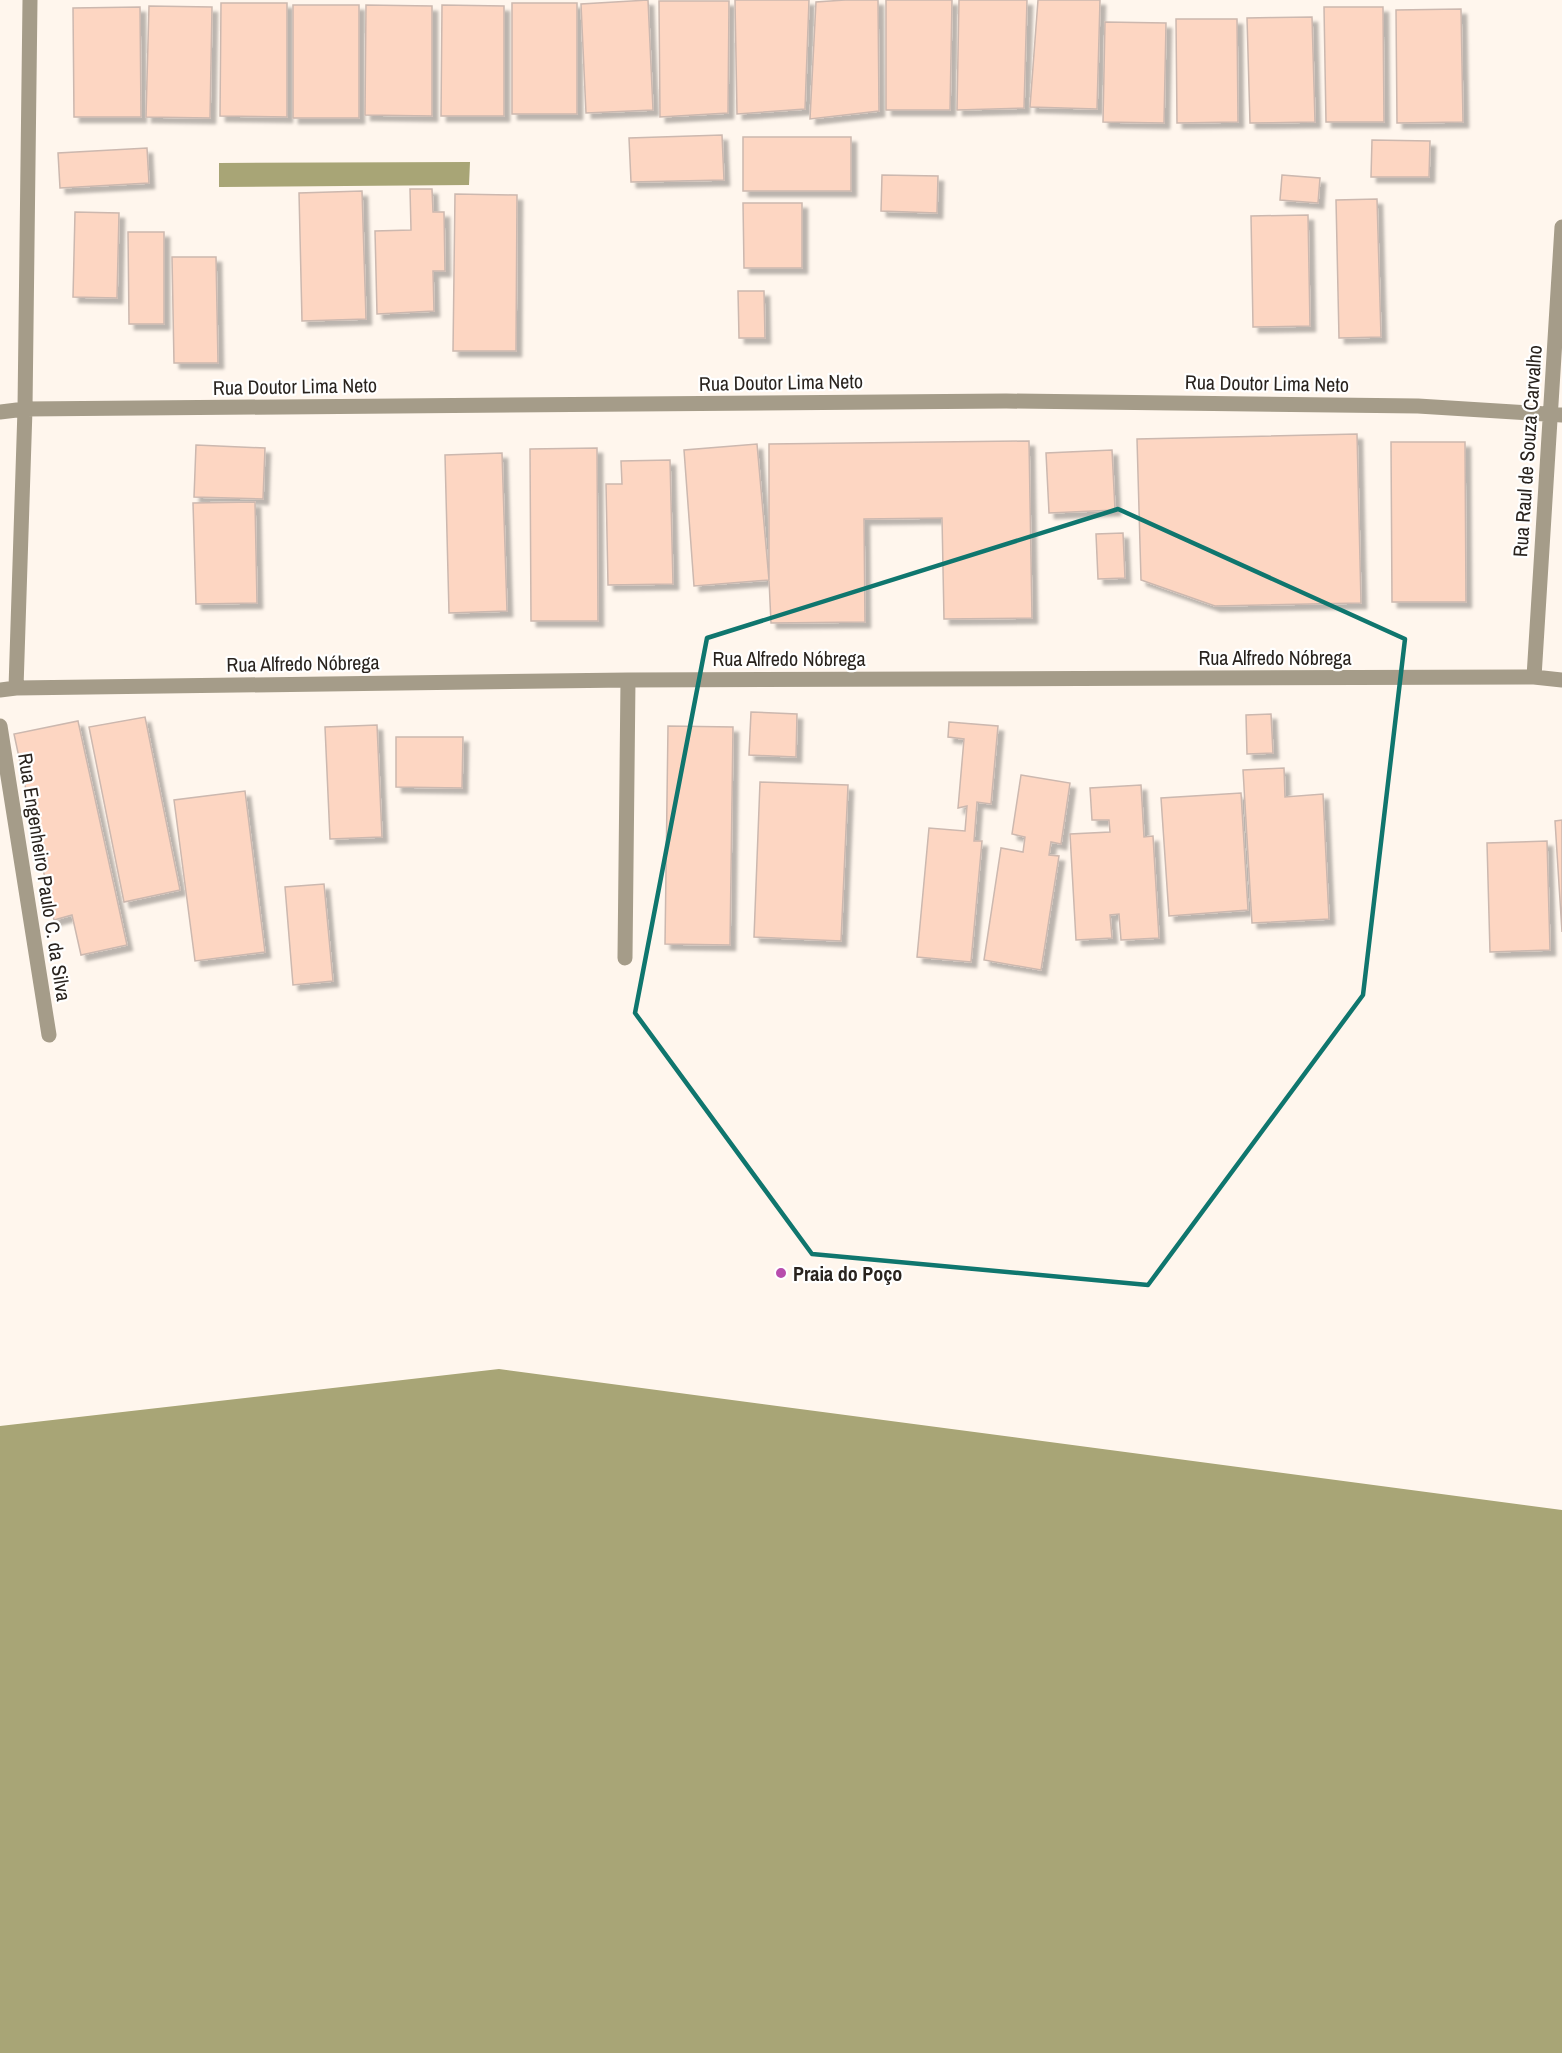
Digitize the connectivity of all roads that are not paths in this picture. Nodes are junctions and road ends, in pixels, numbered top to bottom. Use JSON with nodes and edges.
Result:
{"nodes":[{"id":1,"x":30,"y":0,"type":"edge"},
{"id":2,"x":1562,"y":227,"type":"edge"},
{"id":3,"x":25,"y":409,"type":"junction"},
{"id":4,"x":0,"y":412,"type":"edge"},
{"id":5,"x":1556,"y":414,"type":"edge"},
{"id":6,"x":1534,"y":677,"type":"junction"},
{"id":7,"x":628,"y":680,"type":"junction"},
{"id":8,"x":1562,"y":680,"type":"edge"},
{"id":9,"x":16,"y":688,"type":"junction"},
{"id":10,"x":0,"y":690,"type":"edge"},
{"id":11,"x":0,"y":726,"type":"edge"},
{"id":12,"x":625,"y":958,"type":"dead end"},
{"id":13,"x":49,"y":1035,"type":"dead end"}],
"edges":[{"from":1,"to":3,"type":"street"},
{"from":2,"to":5,"type":"street","name":"Rua Raul de Souza Carvalho"},
{"from":3,"to":4,"type":"street","name":"Rua Doutor Lima Neto"},
{"from":3,"to":5,"type":"street","name":"Rua Doutor Lima Neto"},
{"from":3,"to":9,"type":"street"},
{"from":5,"to":6,"type":"street","name":"Rua Raul de Souza Carvalho"},
{"from":6,"to":7,"type":"street","name":"Rua Alfredo Nóbrega"},
{"from":6,"to":8,"type":"street","name":"Rua Alfredo Nóbrega"},
{"from":7,"to":9,"type":"street","name":"Rua Alfredo Nóbrega"},
{"from":7,"to":12,"type":"street"},
{"from":9,"to":10,"type":"street","name":"Rua Alfredo Nóbrega"},
{"from":11,"to":13,"type":"street","name":"Rua Engenheiro Paulo C. da Silva"}]}
